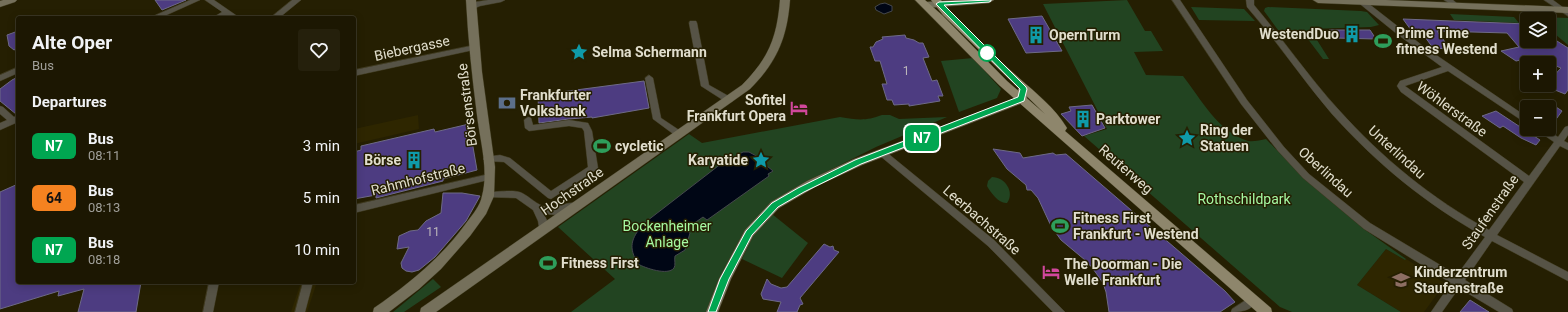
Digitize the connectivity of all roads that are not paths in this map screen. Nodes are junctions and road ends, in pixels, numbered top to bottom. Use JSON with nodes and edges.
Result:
{"nodes":[{"id":1,"x":12,"y":0,"type":"edge"},
{"id":2,"x":196,"y":0,"type":"edge"},
{"id":3,"x":209,"y":0,"type":"edge"},
{"id":4,"x":297,"y":0,"type":"edge"},
{"id":5,"x":501,"y":0,"type":"edge"},
{"id":6,"x":785,"y":0,"type":"edge"},
{"id":7,"x":989,"y":0,"type":"edge"},
{"id":8,"x":1176,"y":0,"type":"edge"},
{"id":9,"x":1250,"y":0,"type":"edge"},
{"id":10,"x":1318,"y":0,"type":"edge"},
{"id":11,"x":1548,"y":0,"type":"edge"},
{"id":12,"x":1360,"y":1,"type":"edge"},
{"id":13,"x":938,"y":2,"type":"edge"},
{"id":14,"x":1452,"y":2,"type":"edge"},
{"id":15,"x":923,"y":3,"type":"edge"},
{"id":16,"x":0,"y":4,"type":"edge"},
{"id":17,"x":471,"y":4,"type":"edge"},
{"id":18,"x":1566,"y":11,"type":"edge"},
{"id":19,"x":227,"y":13,"type":"junction"},
{"id":20,"x":158,"y":16,"type":"edge"},
{"id":21,"x":220,"y":16,"type":"edge"},
{"id":22,"x":232,"y":16,"type":"edge"},
{"id":23,"x":277,"y":16,"type":"edge"},
{"id":24,"x":693,"y":24,"type":"dead end"},
{"id":25,"x":475,"y":47,"type":"junction"},
{"id":26,"x":1448,"y":68,"type":"junction"},
{"id":27,"x":16,"y":71,"type":"edge"},
{"id":28,"x":356,"y":73,"type":"edge"},
{"id":29,"x":0,"y":78,"type":"edge"},
{"id":30,"x":649,"y":78,"type":"dead end"},
{"id":31,"x":1023,"y":94,"type":"junction"},
{"id":32,"x":729,"y":100,"type":"junction"},
{"id":33,"x":0,"y":109,"type":"edge"},
{"id":34,"x":1520,"y":116,"type":"edge"},
{"id":35,"x":16,"y":119,"type":"edge"},
{"id":36,"x":529,"y":124,"type":"dead end"},
{"id":37,"x":0,"y":127,"type":"edge"},
{"id":38,"x":1568,"y":129,"type":"edge"},
{"id":39,"x":679,"y":134,"type":"junction"},
{"id":40,"x":1549,"y":136,"type":"edge"},
{"id":41,"x":1558,"y":142,"type":"junction"},
{"id":42,"x":1568,"y":147,"type":"edge"},
{"id":43,"x":882,"y":153,"type":"junction"},
{"id":44,"x":488,"y":159,"type":"junction"},
{"id":45,"x":489,"y":176,"type":"junction"},
{"id":46,"x":1529,"y":181,"type":"junction"},
{"id":47,"x":488,"y":195,"type":"junction"},
{"id":48,"x":582,"y":202,"type":"junction"},
{"id":49,"x":537,"y":208,"type":"junction"},
{"id":50,"x":356,"y":209,"type":"edge"},
{"id":51,"x":543,"y":230,"type":"junction"},
{"id":52,"x":1491,"y":235,"type":"junction"},
{"id":53,"x":1568,"y":276,"type":"edge"},
{"id":54,"x":1457,"y":281,"type":"junction"},
{"id":55,"x":214,"y":284,"type":"edge"},
{"id":56,"x":307,"y":284,"type":"edge"},
{"id":57,"x":1252,"y":300,"type":"junction"},
{"id":58,"x":208,"y":312,"type":"edge"},
{"id":59,"x":300,"y":312,"type":"edge"},
{"id":60,"x":379,"y":312,"type":"edge"},
{"id":61,"x":426,"y":312,"type":"edge"},
{"id":62,"x":712,"y":312,"type":"edge"},
{"id":63,"x":1060,"y":312,"type":"edge"},
{"id":64,"x":1236,"y":312,"type":"edge"},
{"id":65,"x":1266,"y":312,"type":"edge"},
{"id":66,"x":1436,"y":312,"type":"edge"},
{"id":67,"x":1508,"y":312,"type":"edge"}],
"edges":[{"from":1,"to":16,"type":"main road"},
{"from":2,"to":20,"type":"street"},
{"from":3,"to":19,"type":"street"},
{"from":4,"to":23,"type":"street"},
{"from":5,"to":17,"type":"street"},
{"from":6,"to":32,"type":"main road","name":"Hochstraße"},
{"from":7,"to":13,"type":"main road"},
{"from":8,"to":54,"type":"street","name":"Oberlindau"},
{"from":9,"to":52,"type":"street","name":"Unterlindau"},
{"from":10,"to":12,"type":"main road"},
{"from":11,"to":18,"type":"street"},
{"from":12,"to":14,"type":"main road"},
{"from":12,"to":26,"type":"street"},
{"from":13,"to":15,"type":"main road"},
{"from":13,"to":31,"type":"main road"},
{"from":14,"to":18,"type":"main road"},
{"from":15,"to":31,"type":"main road"},
{"from":17,"to":25,"type":"main road","name":"Börsenstraße"},
{"from":19,"to":21,"type":"street"},
{"from":19,"to":22,"type":"street"},
{"from":24,"to":32,"type":"street"},
{"from":25,"to":28,"type":"street","name":"Biebergasse"},
{"from":25,"to":44,"type":"main road","name":"Börsenstraße"},
{"from":26,"to":34,"type":"street"},
{"from":26,"to":46,"type":"street","name":"Wöhlerstraße"},
{"from":27,"to":29,"type":"street"},
{"from":30,"to":39,"type":"street"},
{"from":31,"to":43,"type":"main road"},
{"from":31,"to":57,"type":"main road","name":"Reuterweg"},
{"from":32,"to":39,"type":"main road","name":"Hochstraße"},
{"from":33,"to":35,"type":"street"},
{"from":35,"to":37,"type":"street"},
{"from":36,"to":44,"type":"street","name":"Börsenstraße"},
{"from":38,"to":41,"type":"street","name":"Staufenstraße"},
{"from":39,"to":48,"type":"main road","name":"Hochstraße"},
{"from":40,"to":41,"type":"street"},
{"from":41,"to":42,"type":"street"},
{"from":41,"to":46,"type":"street","name":"Staufenstraße"},
{"from":43,"to":62,"type":"main road"},
{"from":43,"to":63,"type":"street","name":"Leerbachstraße"},
{"from":44,"to":45,"type":"main road","name":"Börsenstraße"},
{"from":45,"to":47,"type":"main road","name":"Börsenstraße"},
{"from":45,"to":50,"type":"street","name":"Rahmhofstraße"},
{"from":46,"to":52,"type":"street","name":"Staufenstraße"},
{"from":47,"to":49,"type":"street"},
{"from":47,"to":60,"type":"main road"},
{"from":48,"to":49,"type":"street"},
{"from":48,"to":51,"type":"main road","name":"Hochstraße"},
{"from":49,"to":51,"type":"street"},
{"from":51,"to":61,"type":"main road","name":"Hochstraße"},
{"from":52,"to":53,"type":"street","name":"Unterlindau"},
{"from":52,"to":54,"type":"street","name":"Staufenstraße"},
{"from":54,"to":66,"type":"street","name":"Staufenstraße"},
{"from":54,"to":67,"type":"street","name":"Oberlindau"},
{"from":55,"to":58,"type":"street"},
{"from":56,"to":59,"type":"street"},
{"from":57,"to":64,"type":"street"},
{"from":57,"to":65,"type":"main road","name":"Reuterweg"}]}
